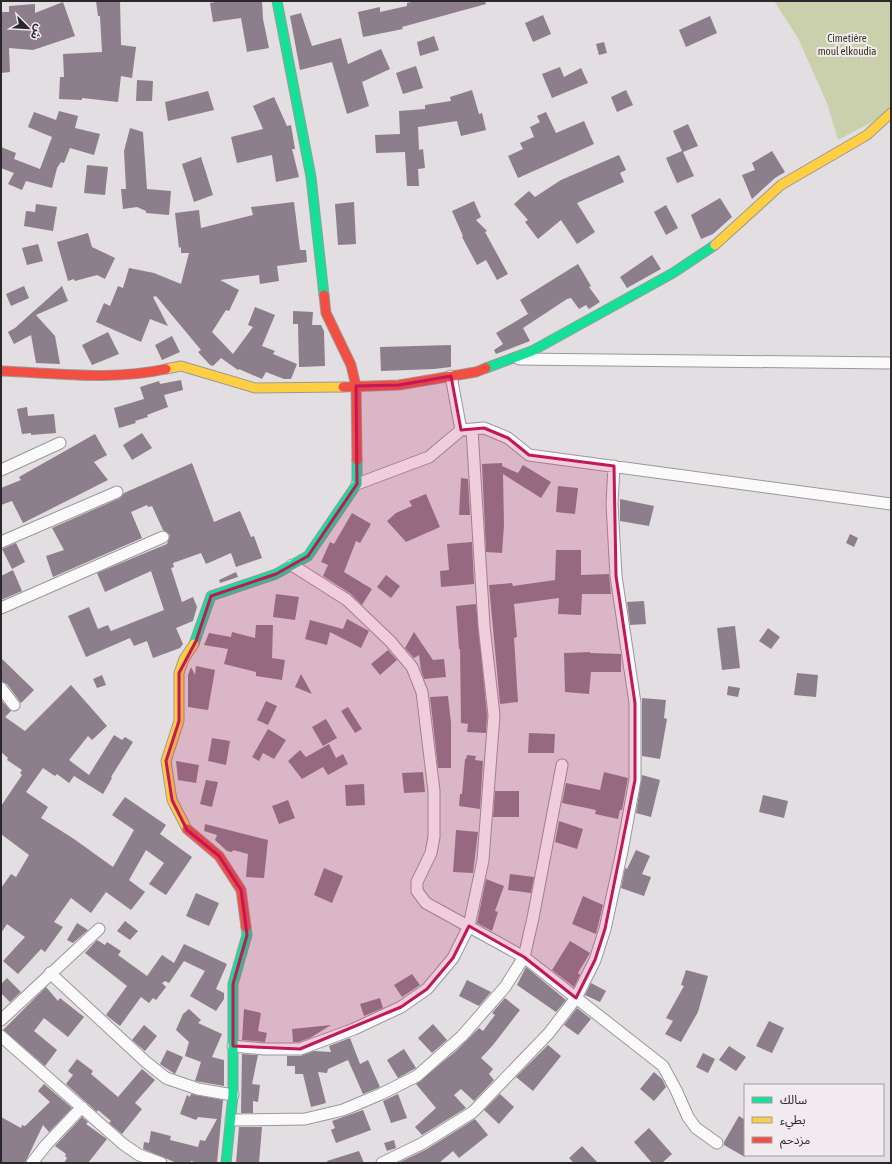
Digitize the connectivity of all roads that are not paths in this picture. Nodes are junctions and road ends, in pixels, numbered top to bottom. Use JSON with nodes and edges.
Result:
{"nodes":[{"id":1,"x":277,"y":1,"type":"edge"},
{"id":2,"x":891,"y":113,"type":"edge"},
{"id":3,"x":513,"y":358,"type":"junction"},
{"id":4,"x":891,"y":363,"type":"edge"},
{"id":5,"x":1,"y":372,"type":"edge"},
{"id":6,"x":451,"y":376,"type":"junction"},
{"id":7,"x":356,"y":386,"type":"junction"},
{"id":8,"x":472,"y":429,"type":"junction"},
{"id":9,"x":461,"y":430,"type":"junction"},
{"id":10,"x":60,"y":443,"type":"dead end"},
{"id":11,"x":614,"y":466,"type":"junction"},
{"id":12,"x":1,"y":470,"type":"edge"},
{"id":13,"x":357,"y":484,"type":"junction"},
{"id":14,"x":117,"y":492,"type":"dead end"},
{"id":15,"x":891,"y":504,"type":"edge"},
{"id":16,"x":163,"y":537,"type":"dead end"},
{"id":17,"x":1,"y":542,"type":"edge"},
{"id":18,"x":292,"y":565,"type":"junction"},
{"id":19,"x":1,"y":608,"type":"edge"},
{"id":20,"x":1,"y":688,"type":"edge"},
{"id":21,"x":14,"y":704,"type":"dead end"},
{"id":22,"x":562,"y":765,"type":"dead end"},
{"id":23,"x":469,"y":926,"type":"junction"},
{"id":24,"x":99,"y":929,"type":"dead end"},
{"id":25,"x":524,"y":957,"type":"junction"},
{"id":26,"x":50,"y":974,"type":"junction"},
{"id":27,"x":576,"y":998,"type":"junction"},
{"id":28,"x":1,"y":1020,"type":"edge"},
{"id":29,"x":1,"y":1036,"type":"edge"},
{"id":30,"x":233,"y":1046,"type":"junction"},
{"id":31,"x":234,"y":1095,"type":"junction"},
{"id":32,"x":82,"y":1107,"type":"junction"},
{"id":33,"x":231,"y":1120,"type":"junction"},
{"id":34,"x":717,"y":1143,"type":"dead end"},
{"id":35,"x":32,"y":1163,"type":"edge"},
{"id":36,"x":161,"y":1163,"type":"edge"},
{"id":37,"x":226,"y":1163,"type":"edge"},
{"id":38,"x":382,"y":1163,"type":"edge"}],
"edges":[{"from":1,"to":7,"type":"street"},
{"from":2,"to":3,"type":"street"},
{"from":3,"to":4,"type":"street"},
{"from":3,"to":6,"type":"street"},
{"from":5,"to":7,"type":"street"},
{"from":6,"to":7,"type":"street"},
{"from":6,"to":9,"type":"street"},
{"from":7,"to":13,"type":"street"},
{"from":8,"to":9,"type":"street"},
{"from":8,"to":11,"type":"street"},
{"from":8,"to":23,"type":"street"},
{"from":9,"to":13,"type":"street"},
{"from":10,"to":12,"type":"street"},
{"from":11,"to":15,"type":"street"},
{"from":11,"to":27,"type":"street"},
{"from":13,"to":18,"type":"street"},
{"from":14,"to":17,"type":"street"},
{"from":16,"to":19,"type":"street"},
{"from":18,"to":23,"type":"street"},
{"from":18,"to":30,"type":"street"},
{"from":20,"to":21,"type":"street"},
{"from":22,"to":25,"type":"street"},
{"from":23,"to":25,"type":"street"},
{"from":23,"to":30,"type":"street"},
{"from":24,"to":26,"type":"street"},
{"from":25,"to":27,"type":"street"},
{"from":25,"to":33,"type":"street"},
{"from":26,"to":28,"type":"street"},
{"from":26,"to":31,"type":"street"},
{"from":27,"to":34,"type":"street"},
{"from":27,"to":38,"type":"street"},
{"from":29,"to":32,"type":"street"},
{"from":30,"to":31,"type":"street"},
{"from":31,"to":33,"type":"street"},
{"from":32,"to":35,"type":"street"},
{"from":32,"to":36,"type":"street"},
{"from":33,"to":37,"type":"street"}]}
